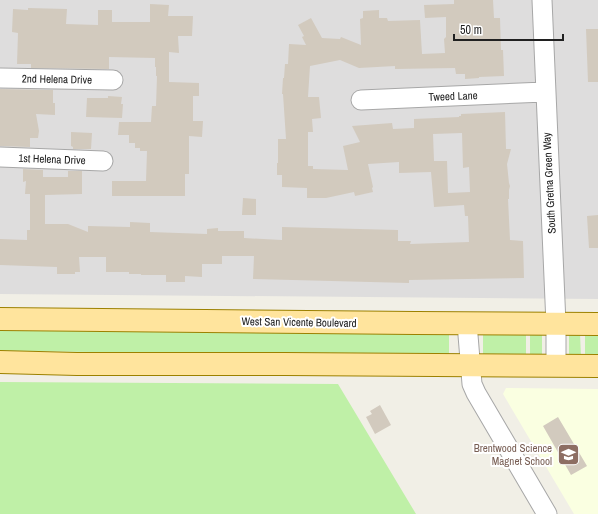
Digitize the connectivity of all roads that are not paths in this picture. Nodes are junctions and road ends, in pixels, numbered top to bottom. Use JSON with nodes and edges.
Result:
{"nodes":[{"id":1,"x":542,"y":0,"type":"edge"},
{"id":2,"x":0,"y":78,"type":"edge"},
{"id":3,"x":113,"y":80,"type":"dead end"},
{"id":4,"x":545,"y":92,"type":"junction"},
{"id":5,"x":361,"y":100,"type":"dead end"},
{"id":6,"x":0,"y":158,"type":"edge"},
{"id":7,"x":103,"y":161,"type":"dead end"},
{"id":8,"x":0,"y":319,"type":"edge"},
{"id":9,"x":467,"y":323,"type":"junction"},
{"id":10,"x":556,"y":324,"type":"junction"},
{"id":11,"x":598,"y":324,"type":"edge"},
{"id":12,"x":0,"y":362,"type":"edge"},
{"id":13,"x":470,"y":366,"type":"junction"},
{"id":14,"x":556,"y":366,"type":"junction"},
{"id":15,"x":598,"y":366,"type":"edge"},
{"id":16,"x":547,"y":514,"type":"edge"}],
"edges":[{"from":1,"to":4,"type":"street","name":"South Gretna Green Way"},
{"from":2,"to":3,"type":"street","name":"2nd Helena Drive"},
{"from":4,"to":5,"type":"street","name":"Tweed Lane"},
{"from":4,"to":10,"type":"street","name":"South Gretna Green Way"},
{"from":6,"to":7,"type":"street","name":"1st Helena Drive"},
{"from":8,"to":9,"type":"main road","name":"West San Vicente Boulevard"},
{"from":9,"to":10,"type":"main road","name":"West San Vicente Boulevard"},
{"from":9,"to":13,"type":"street"},
{"from":10,"to":11,"type":"main road","name":"West San Vicente Boulevard"},
{"from":10,"to":14,"type":"street","name":"South Gretna Green Way"},
{"from":12,"to":13,"type":"main road"},
{"from":13,"to":14,"type":"main road"},
{"from":13,"to":16,"type":"street"},
{"from":14,"to":15,"type":"main road"}]}
